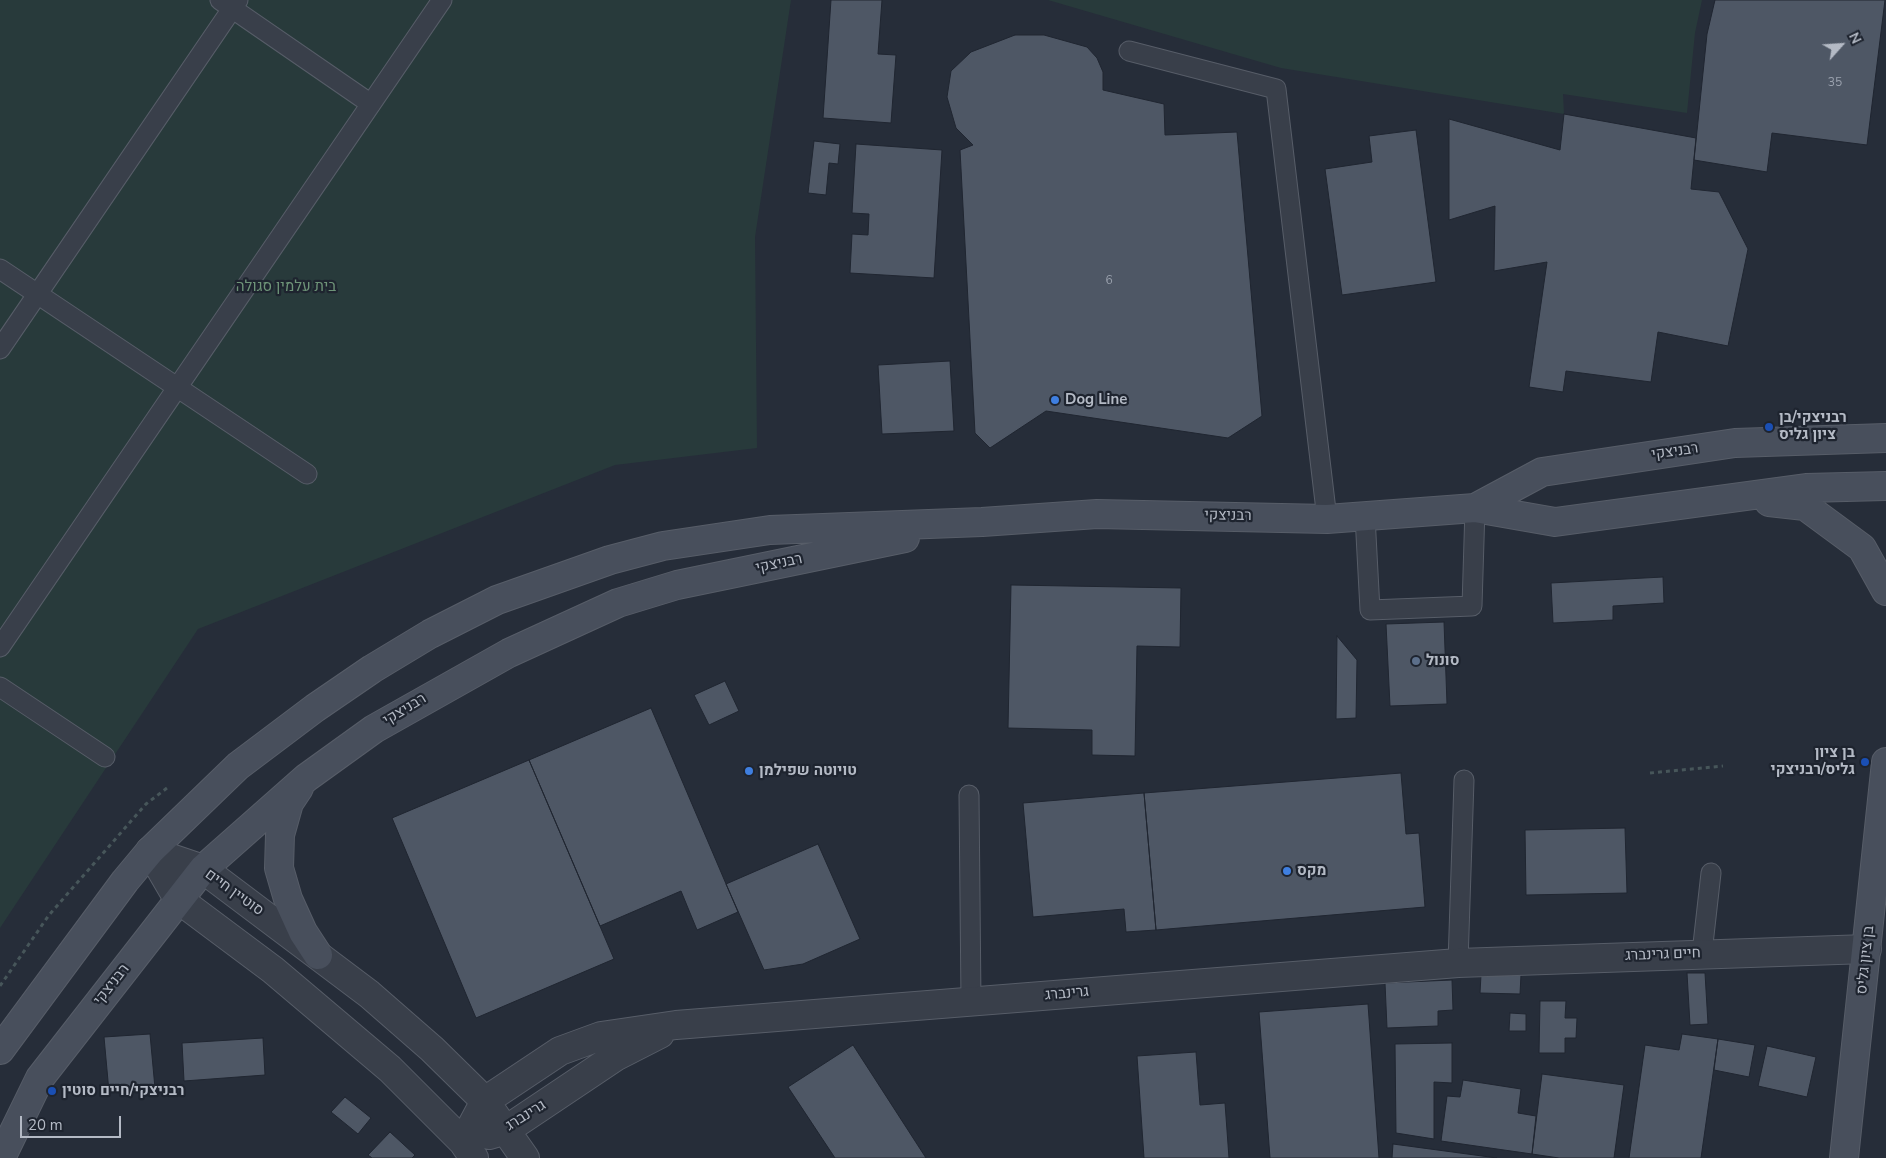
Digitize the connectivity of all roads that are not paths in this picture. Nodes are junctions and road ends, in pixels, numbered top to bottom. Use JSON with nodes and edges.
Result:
{"nodes":[{"id":1,"x":442,"y":0,"type":"edge"},
{"id":2,"x":230,"y":3,"type":"edge"},
{"id":3,"x":1129,"y":51,"type":"dead end"},
{"id":4,"x":371,"y":104,"type":"junction"},
{"id":5,"x":0,"y":269,"type":"edge"},
{"id":6,"x":37,"y":294,"type":"junction"},
{"id":7,"x":0,"y":349,"type":"edge"},
{"id":8,"x":176,"y":387,"type":"junction"},
{"id":9,"x":1886,"y":438,"type":"edge"},
{"id":10,"x":306,"y":474,"type":"dead end"},
{"id":11,"x":1886,"y":486,"type":"edge"},
{"id":12,"x":1733,"y":498,"type":"junction"},
{"id":13,"x":1475,"y":508,"type":"junction"},
{"id":14,"x":1365,"y":516,"type":"junction"},
{"id":15,"x":1328,"y":518,"type":"junction"},
{"id":16,"x":982,"y":522,"type":"junction"},
{"id":17,"x":1886,"y":591,"type":"edge"},
{"id":18,"x":0,"y":647,"type":"edge"},
{"id":19,"x":0,"y":687,"type":"edge"},
{"id":20,"x":105,"y":757,"type":"dead end"},
{"id":21,"x":1886,"y":762,"type":"edge"},
{"id":22,"x":306,"y":778,"type":"junction"},
{"id":23,"x":1464,"y":780,"type":"dead end"},
{"id":24,"x":969,"y":795,"type":"dead end"},
{"id":25,"x":150,"y":851,"type":"junction"},
{"id":26,"x":203,"y":869,"type":"junction"},
{"id":27,"x":1711,"y":873,"type":"dead end"},
{"id":28,"x":178,"y":899,"type":"junction"},
{"id":29,"x":1867,"y":949,"type":"junction"},
{"id":30,"x":1702,"y":953,"type":"junction"},
{"id":31,"x":318,"y":955,"type":"junction"},
{"id":32,"x":1458,"y":963,"type":"junction"},
{"id":33,"x":971,"y":1002,"type":"junction"},
{"id":34,"x":676,"y":1025,"type":"junction"},
{"id":35,"x":0,"y":1050,"type":"edge"},
{"id":36,"x":485,"y":1101,"type":"junction"},
{"id":37,"x":506,"y":1130,"type":"junction"},
{"id":38,"x":468,"y":1150,"type":"edge"},
{"id":39,"x":1,"y":1158,"type":"edge"},
{"id":40,"x":525,"y":1158,"type":"edge"},
{"id":41,"x":1844,"y":1158,"type":"edge"}],
"edges":[{"from":1,"to":4,"type":"lane"},
{"from":2,"to":4,"type":"lane"},
{"from":2,"to":6,"type":"lane"},
{"from":3,"to":15,"type":"lane"},
{"from":4,"to":8,"type":"lane"},
{"from":5,"to":6,"type":"lane"},
{"from":6,"to":7,"type":"lane"},
{"from":6,"to":8,"type":"lane"},
{"from":8,"to":10,"type":"lane"},
{"from":8,"to":18,"type":"lane"},
{"from":9,"to":13,"type":"street","name":"רבניצקי"},
{"from":11,"to":12,"type":"street","name":"רבניצקי"},
{"from":12,"to":13,"type":"street","name":"רבניצקי"},
{"from":12,"to":17,"type":"street"},
{"from":13,"to":14,"type":"street","name":"רבניצקי"},
{"from":13,"to":14,"type":"lane"},
{"from":14,"to":15,"type":"street","name":"רבניצקי"},
{"from":15,"to":16,"type":"street","name":"רבניצקי"},
{"from":16,"to":22,"type":"street","name":"רבניצקי"},
{"from":16,"to":25,"type":"street","name":"רבניצקי"},
{"from":19,"to":20,"type":"lane"},
{"from":21,"to":29,"type":"street","name":"בן ציון גליס"},
{"from":22,"to":26,"type":"street","name":"רבניצקי"},
{"from":22,"to":31,"type":"street"},
{"from":23,"to":32,"type":"lane"},
{"from":24,"to":33,"type":"lane"},
{"from":25,"to":26,"type":"street","name":"סוטיין חיים"},
{"from":25,"to":28,"type":"street"},
{"from":25,"to":35,"type":"street","name":"רבניצקי"},
{"from":26,"to":28,"type":"street","name":"רבניצקי"},
{"from":26,"to":31,"type":"street","name":"סוטיין חיים"},
{"from":27,"to":30,"type":"lane"},
{"from":28,"to":38,"type":"street"},
{"from":28,"to":39,"type":"street","name":"רבניצקי"},
{"from":29,"to":30,"type":"street","name":"חיים גרינברג"},
{"from":29,"to":41,"type":"street","name":"בן ציון גליס"},
{"from":30,"to":32,"type":"street","name":"חיים גרינברג"},
{"from":31,"to":36,"type":"street","name":"סוטיין חיים"},
{"from":32,"to":33,"type":"street","name":"גרינברג"},
{"from":33,"to":34,"type":"street","name":"גרינברג"},
{"from":34,"to":36,"type":"street","name":"גרינברג"},
{"from":34,"to":37,"type":"street","name":"גרינברג"},
{"from":36,"to":37,"type":"street","name":"סוטיין חיים"},
{"from":36,"to":38,"type":"street","name":"גרינברג"},
{"from":37,"to":38,"type":"street","name":"גרינברג"},
{"from":37,"to":40,"type":"street","name":"סוטיין חיים"}]}
